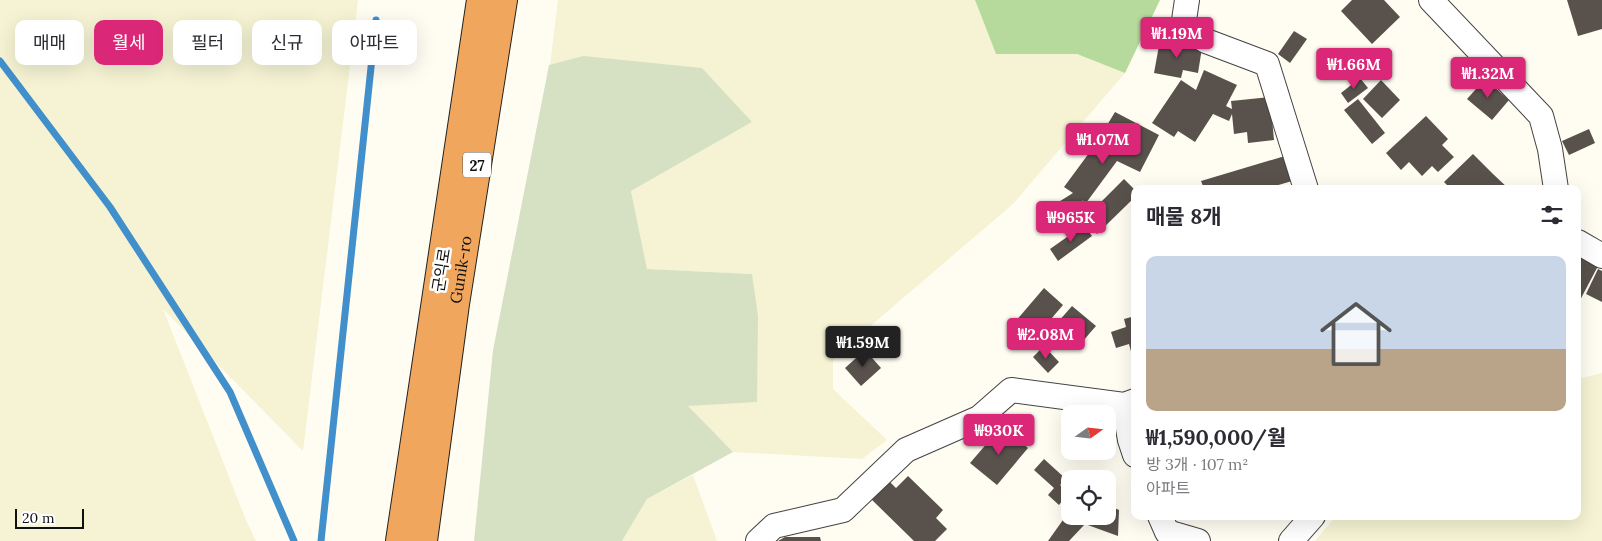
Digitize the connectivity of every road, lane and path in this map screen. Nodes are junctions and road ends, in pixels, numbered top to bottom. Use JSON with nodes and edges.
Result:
{"nodes":[{"id":1,"x":482,"y":0,"type":"edge"},
{"id":2,"x":1187,"y":0,"type":"edge"},
{"id":3,"x":1430,"y":0,"type":"edge"},
{"id":4,"x":493,"y":19,"type":"edge"},
{"id":5,"x":1305,"y":185,"type":"edge"},
{"id":6,"x":1555,"y":185,"type":"edge"},
{"id":7,"x":1581,"y":244,"type":"edge"},
{"id":8,"x":1602,"y":256,"type":"edge"},
{"id":9,"x":1130,"y":403,"type":"edge"},
{"id":10,"x":1131,"y":443,"type":"edge"},
{"id":11,"x":1162,"y":520,"type":"edge"},
{"id":12,"x":1309,"y":520,"type":"edge"},
{"id":13,"x":400,"y":541,"type":"edge"},
{"id":14,"x":423,"y":541,"type":"edge"},
{"id":15,"x":758,"y":541,"type":"edge"},
{"id":16,"x":1198,"y":541,"type":"edge"},
{"id":17,"x":1291,"y":541,"type":"edge"}],
"edges":[{"from":1,"to":4,"type":"highway","name":"군익로"},
{"from":2,"to":5,"type":"street"},
{"from":3,"to":6,"type":"street"},
{"from":4,"to":13,"type":"highway","name":"군익로"},
{"from":4,"to":14,"type":"highway","name":"Gunik-ro","number":"27"},
{"from":7,"to":8,"type":"street"},
{"from":9,"to":10,"type":"street"},
{"from":9,"to":15,"type":"street"},
{"from":11,"to":16,"type":"street"},
{"from":12,"to":17,"type":"street"}]}
